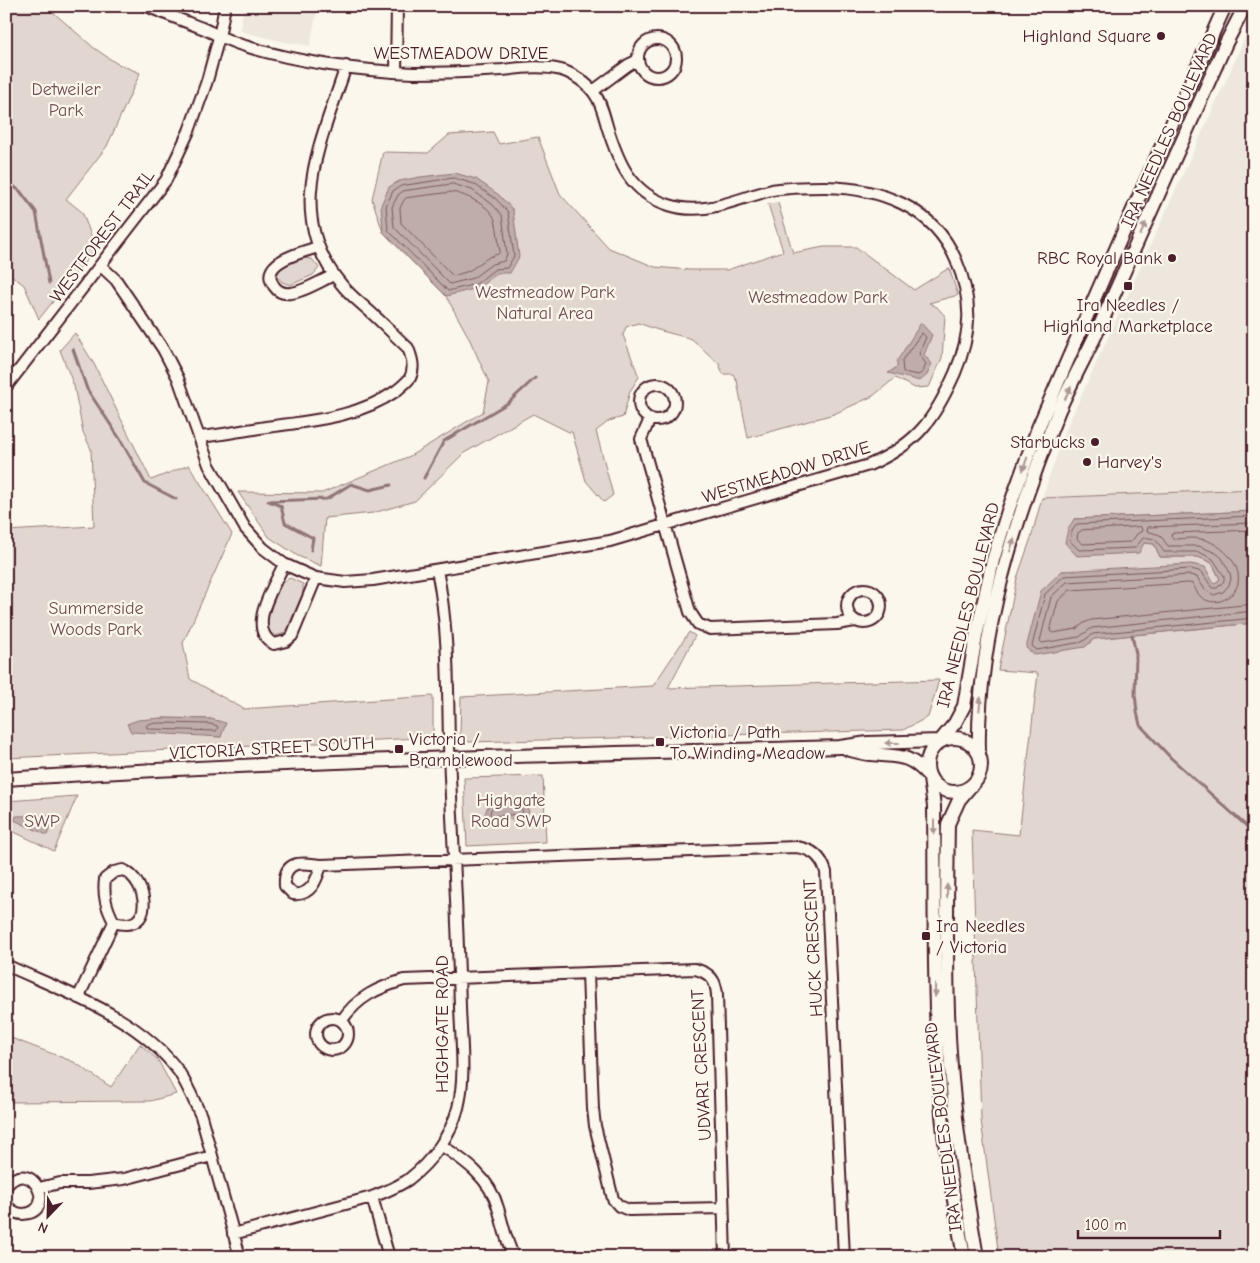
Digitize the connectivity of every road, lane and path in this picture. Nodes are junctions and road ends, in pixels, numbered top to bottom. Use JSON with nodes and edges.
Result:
{"nodes":[{"id":1,"x":147,"y":6,"type":"edge"},
{"id":2,"x":225,"y":6,"type":"edge"},
{"id":3,"x":397,"y":6,"type":"edge"},
{"id":4,"x":1225,"y":6,"type":"edge"},
{"id":5,"x":1245,"y":6,"type":"edge"},
{"id":6,"x":219,"y":37,"type":"junction"},
{"id":7,"x":638,"y":60,"type":"dead end"},
{"id":8,"x":346,"y":66,"type":"junction"},
{"id":9,"x":396,"y":72,"type":"junction"},
{"id":10,"x":593,"y":91,"type":"junction"},
{"id":11,"x":318,"y":247,"type":"junction"},
{"id":12,"x":101,"y":266,"type":"junction"},
{"id":13,"x":334,"y":275,"type":"junction"},
{"id":14,"x":10,"y":373,"type":"edge"},
{"id":15,"x":6,"y":387,"type":"edge"},
{"id":16,"x":650,"y":419,"type":"dead end"},
{"id":17,"x":199,"y":437,"type":"junction"},
{"id":18,"x":666,"y":525,"type":"junction"},
{"id":19,"x":284,"y":564,"type":"junction"},
{"id":20,"x":437,"y":570,"type":"junction"},
{"id":21,"x":316,"y":578,"type":"junction"},
{"id":22,"x":855,"y":621,"type":"dead end"},
{"id":23,"x":940,"y":741,"type":"junction"},
{"id":24,"x":840,"y":747,"type":"junction"},
{"id":25,"x":979,"y":753,"type":"junction"},
{"id":26,"x":449,"y":758,"type":"junction"},
{"id":27,"x":929,"y":777,"type":"junction"},
{"id":28,"x":6,"y":779,"type":"edge"},
{"id":29,"x":969,"y":788,"type":"junction"},
{"id":30,"x":455,"y":860,"type":"junction"},
{"id":31,"x":321,"y":865,"type":"dead end"},
{"id":32,"x":114,"y":922,"type":"junction"},
{"id":33,"x":6,"y":965,"type":"edge"},
{"id":34,"x":588,"y":973,"type":"junction"},
{"id":35,"x":459,"y":977,"type":"junction"},
{"id":36,"x":78,"y":998,"type":"junction"},
{"id":37,"x":342,"y":1020,"type":"dead end"},
{"id":38,"x":441,"y":1145,"type":"junction"},
{"id":39,"x":212,"y":1156,"type":"junction"},
{"id":40,"x":6,"y":1186,"type":"edge"},
{"id":41,"x":39,"y":1188,"type":"junction"},
{"id":42,"x":372,"y":1197,"type":"junction"},
{"id":43,"x":6,"y":1204,"type":"edge"},
{"id":44,"x":723,"y":1208,"type":"junction"},
{"id":45,"x":234,"y":1234,"type":"junction"},
{"id":46,"x":240,"y":1257,"type":"edge"},
{"id":47,"x":389,"y":1257,"type":"edge"},
{"id":48,"x":514,"y":1257,"type":"edge"},
{"id":49,"x":725,"y":1257,"type":"edge"},
{"id":50,"x":844,"y":1257,"type":"edge"},
{"id":51,"x":964,"y":1257,"type":"edge"},
{"id":52,"x":977,"y":1257,"type":"edge"}],
"edges":[{"from":1,"to":6,"type":"street","name":"WESTMEADOW DRIVE"},
{"from":2,"to":6,"type":"street","name":"WESTFOREST TRAIL"},
{"from":3,"to":9,"type":"street"},
{"from":4,"to":23,"type":"main road","name":"IRA NEEDLES BOULEVARD","one_way":true},
{"from":25,"to":5,"type":"main road","name":"IRA NEEDLES BOULEVARD","one_way":true},
{"from":6,"to":8,"type":"street","name":"WESTMEADOW DRIVE"},
{"from":6,"to":12,"type":"street","name":"WESTFOREST TRAIL"},
{"from":7,"to":10,"type":"street"},
{"from":8,"to":9,"type":"street","name":"WESTMEADOW DRIVE"},
{"from":8,"to":11,"type":"street"},
{"from":9,"to":10,"type":"street","name":"WESTMEADOW DRIVE"},
{"from":10,"to":18,"type":"street","name":"WESTMEADOW DRIVE"},
{"from":11,"to":13,"type":"street"},
{"from":11,"to":13,"type":"street"},
{"from":12,"to":14,"type":"street","name":"WESTFOREST TRAIL"},
{"from":12,"to":17,"type":"street","name":"WESTMEADOW DRIVE"},
{"from":13,"to":17,"type":"street"},
{"from":14,"to":15,"type":"street","name":"WESTFOREST TRAIL"},
{"from":16,"to":18,"type":"street"},
{"from":17,"to":19,"type":"street","name":"WESTMEADOW DRIVE"},
{"from":18,"to":20,"type":"street","name":"WESTMEADOW DRIVE"},
{"from":18,"to":22,"type":"street"},
{"from":19,"to":21,"type":"street","name":"WESTMEADOW DRIVE"},
{"from":19,"to":21,"type":"street"},
{"from":20,"to":21,"type":"street","name":"WESTMEADOW DRIVE"},
{"from":20,"to":26,"type":"street","name":"HIGHGATE ROAD"},
{"from":23,"to":24,"type":"main road","name":"VICTORIA STREET SOUTH","one_way":true},
{"from":23,"to":25,"type":"main road"},
{"from":23,"to":27,"type":"main road"},
{"from":24,"to":26,"type":"main road","name":"VICTORIA STREET SOUTH"},
{"from":24,"to":27,"type":"main road","name":"VICTORIA STREET SOUTH"},
{"from":25,"to":29,"type":"main road"},
{"from":26,"to":28,"type":"main road","name":"VICTORIA STREET SOUTH"},
{"from":26,"to":30,"type":"street","name":"HIGHGATE ROAD"},
{"from":27,"to":29,"type":"main road"},
{"from":27,"to":51,"type":"main road","name":"IRA NEEDLES BOULEVARD","one_way":true},
{"from":52,"to":29,"type":"main road","name":"IRA NEEDLES BOULEVARD","one_way":true},
{"from":30,"to":31,"type":"street","name":"HUCK CRESCENT"},
{"from":30,"to":35,"type":"street","name":"HIGHGATE ROAD"},
{"from":30,"to":50,"type":"street","name":"HUCK CRESCENT"},
{"from":32,"to":32,"type":"street"},
{"from":32,"to":36,"type":"street"},
{"from":33,"to":36,"type":"street"},
{"from":34,"to":35,"type":"street","name":"UDVARI CRESCENT"},
{"from":34,"to":44,"type":"street"},
{"from":34,"to":44,"type":"street","name":"UDVARI CRESCENT"},
{"from":35,"to":37,"type":"street","name":"UDVARI CRESCENT"},
{"from":35,"to":38,"type":"street","name":"HIGHGATE ROAD"},
{"from":36,"to":39,"type":"street"},
{"from":38,"to":42,"type":"street","name":"HIGHGATE ROAD"},
{"from":38,"to":48,"type":"street"},
{"from":39,"to":41,"type":"street"},
{"from":39,"to":45,"type":"street"},
{"from":40,"to":41,"type":"street"},
{"from":41,"to":43,"type":"street"},
{"from":42,"to":45,"type":"street","name":"HIGHGATE ROAD"},
{"from":42,"to":47,"type":"street"},
{"from":44,"to":49,"type":"street","name":"UDVARI CRESCENT"},
{"from":45,"to":46,"type":"street"}]}
